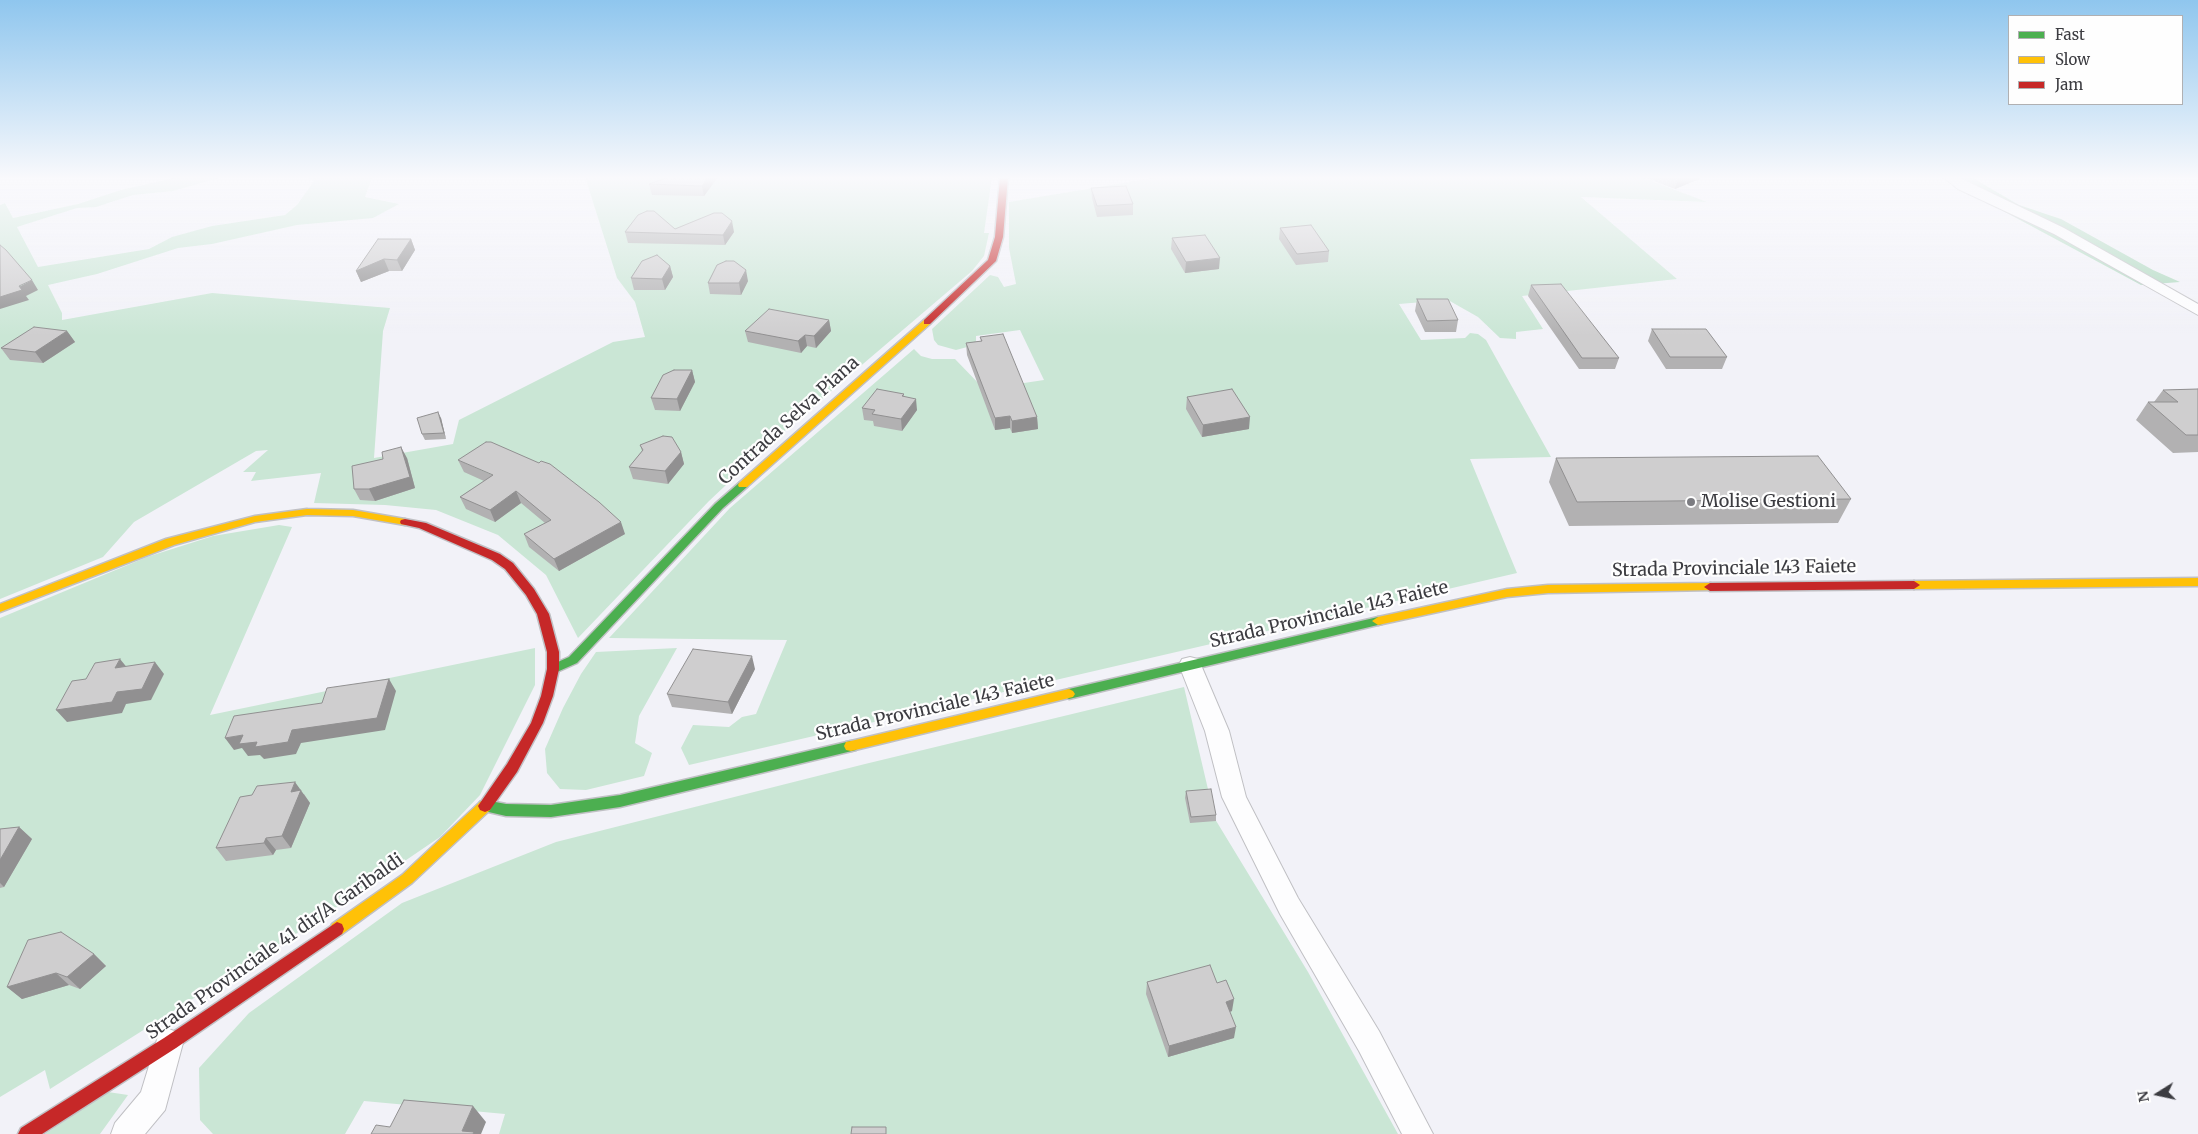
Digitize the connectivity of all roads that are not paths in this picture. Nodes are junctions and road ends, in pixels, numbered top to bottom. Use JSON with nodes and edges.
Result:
{"nodes":[{"id":1,"x":1000,"y":230,"type":"edge"},
{"id":2,"x":2055,"y":230,"type":"edge"},
{"id":3,"x":2161,"y":288,"type":"junction"},
{"id":4,"x":2198,"y":294,"type":"edge"},
{"id":5,"x":2198,"y":310,"type":"edge"},
{"id":6,"x":2198,"y":582,"type":"edge"},
{"id":7,"x":0,"y":608,"type":"edge"},
{"id":8,"x":1190,"y":665,"type":"junction"},
{"id":9,"x":553,"y":669,"type":"junction"},
{"id":10,"x":485,"y":806,"type":"junction"},
{"id":11,"x":170,"y":1043,"type":"junction"},
{"id":12,"x":27,"y":1134,"type":"edge"},
{"id":13,"x":126,"y":1134,"type":"edge"},
{"id":14,"x":1418,"y":1134,"type":"edge"}],
"edges":[{"from":1,"to":9,"type":"main road","name":"Contrada Selva Piana"},
{"from":2,"to":3,"type":"street"},
{"from":3,"to":4,"type":"street"},
{"from":3,"to":5,"type":"street"},
{"from":6,"to":8,"type":"main road","name":"Strada Provinciale 143 Faiete"},
{"from":7,"to":9,"type":"main road","name":"Strada Provinciale 41 dir/A Garibaldi"},
{"from":8,"to":10,"type":"main road","name":"Strada Provinciale 143 Faiete"},
{"from":8,"to":14,"type":"street"},
{"from":9,"to":10,"type":"main road","name":"Strada Provinciale 41 dir/A Garibaldi"},
{"from":10,"to":11,"type":"main road","name":"Strada Provinciale 41 dir/A Garibaldi"},
{"from":11,"to":12,"type":"main road","name":"Strada Provinciale 41 dir/A Garibaldi"},
{"from":11,"to":13,"type":"street"}]}
